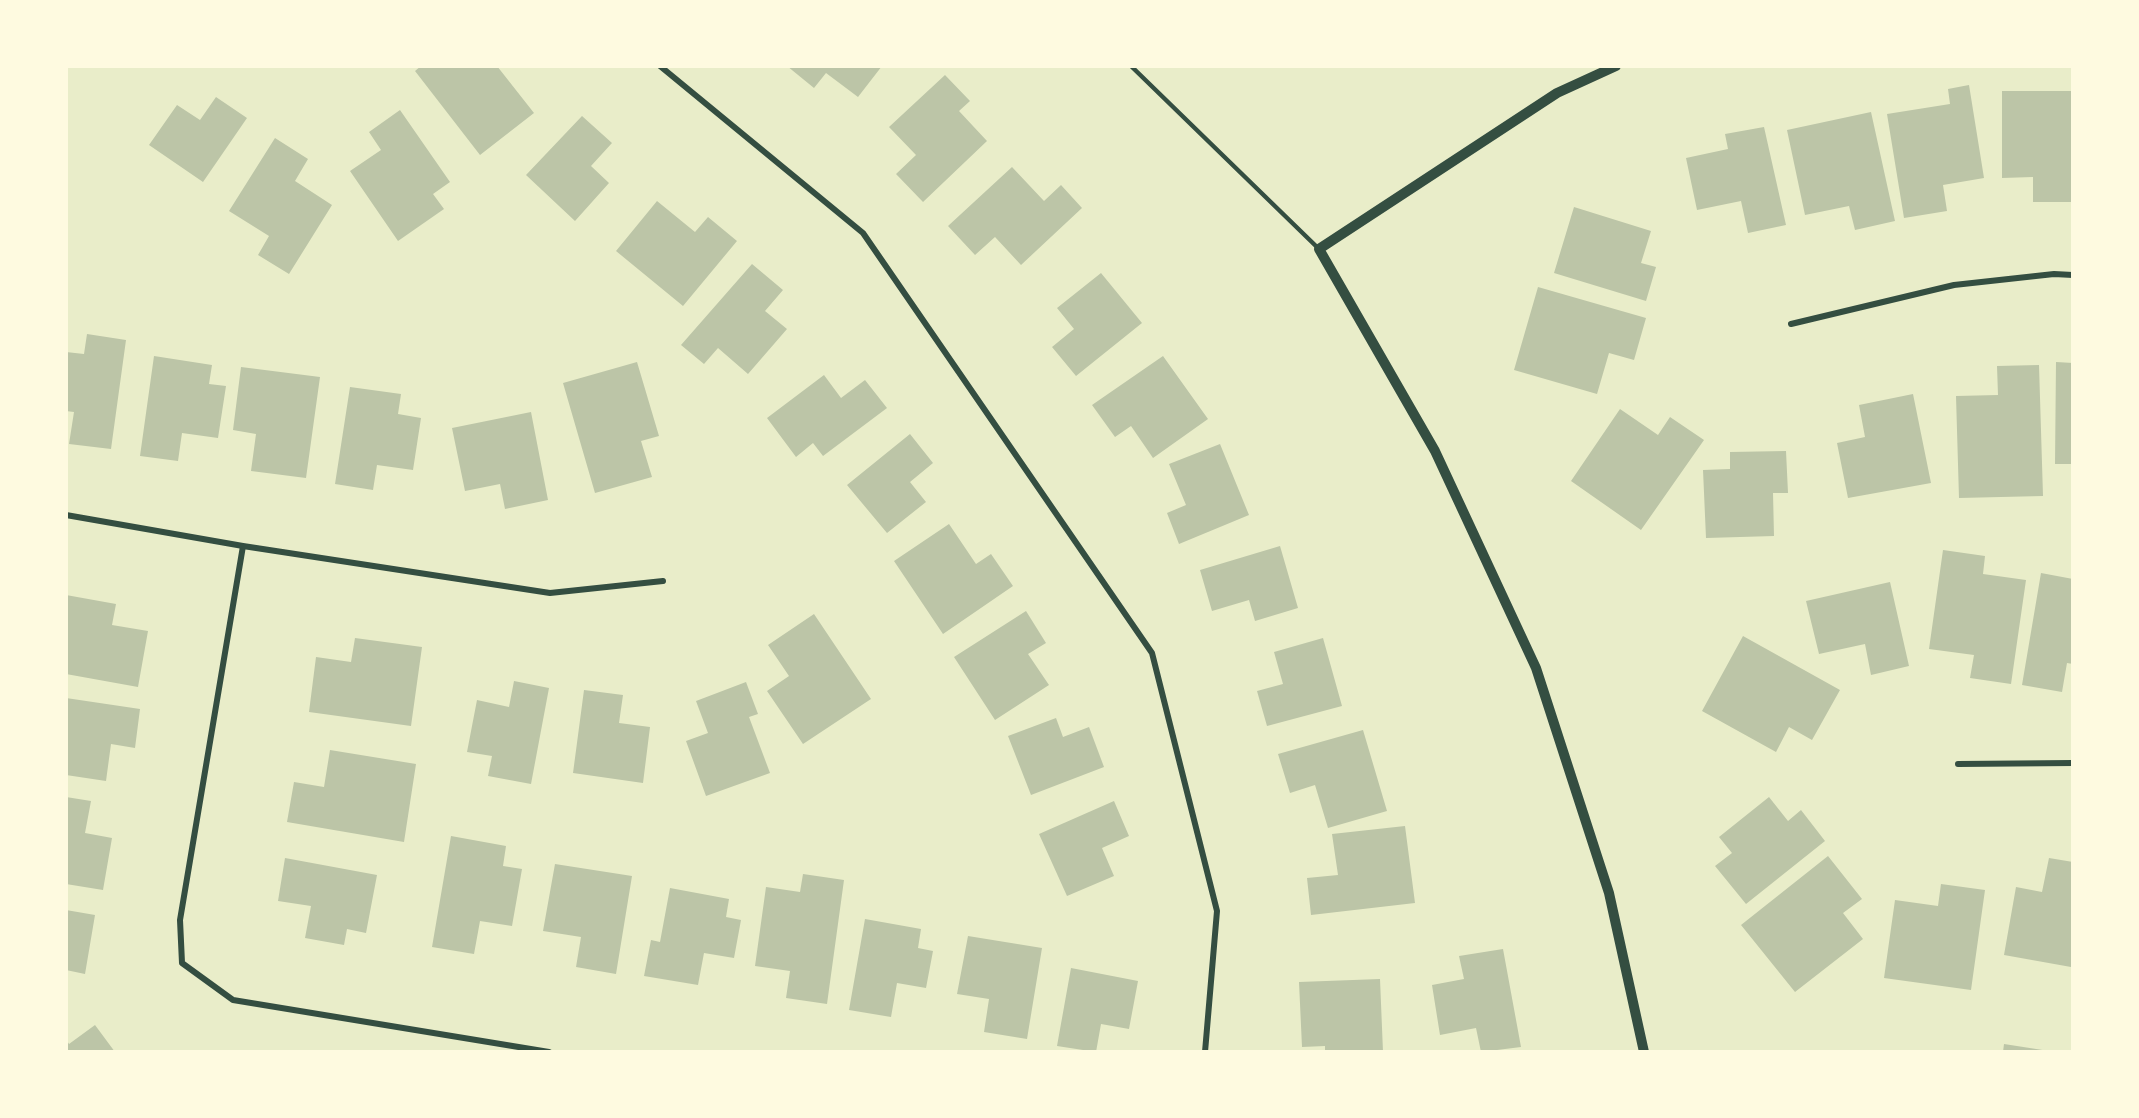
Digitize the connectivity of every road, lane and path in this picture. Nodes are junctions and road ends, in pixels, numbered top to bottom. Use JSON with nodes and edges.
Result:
{"nodes":[{"id":1,"x":660,"y":66,"type":"edge"},
{"id":2,"x":1131,"y":66,"type":"edge"},
{"id":3,"x":1616,"y":66,"type":"edge"},
{"id":4,"x":1319,"y":249,"type":"junction"},
{"id":5,"x":2073,"y":275,"type":"edge"},
{"id":6,"x":1791,"y":324,"type":"dead end"},
{"id":7,"x":66,"y":515,"type":"edge"},
{"id":8,"x":243,"y":546,"type":"junction"},
{"id":9,"x":663,"y":581,"type":"dead end"},
{"id":10,"x":2073,"y":762,"type":"edge"},
{"id":11,"x":1958,"y":764,"type":"dead end"},
{"id":12,"x":549,"y":1052,"type":"edge"},
{"id":13,"x":1205,"y":1052,"type":"edge"},
{"id":14,"x":1644,"y":1052,"type":"edge"}],
"edges":[{"from":1,"to":13,"type":"street"},
{"from":2,"to":4,"type":"lane"},
{"from":3,"to":4,"type":"street"},
{"from":4,"to":14,"type":"street"},
{"from":5,"to":6,"type":"street"},
{"from":7,"to":8,"type":"street"},
{"from":8,"to":9,"type":"street"},
{"from":8,"to":12,"type":"street"},
{"from":10,"to":11,"type":"street"}]}
